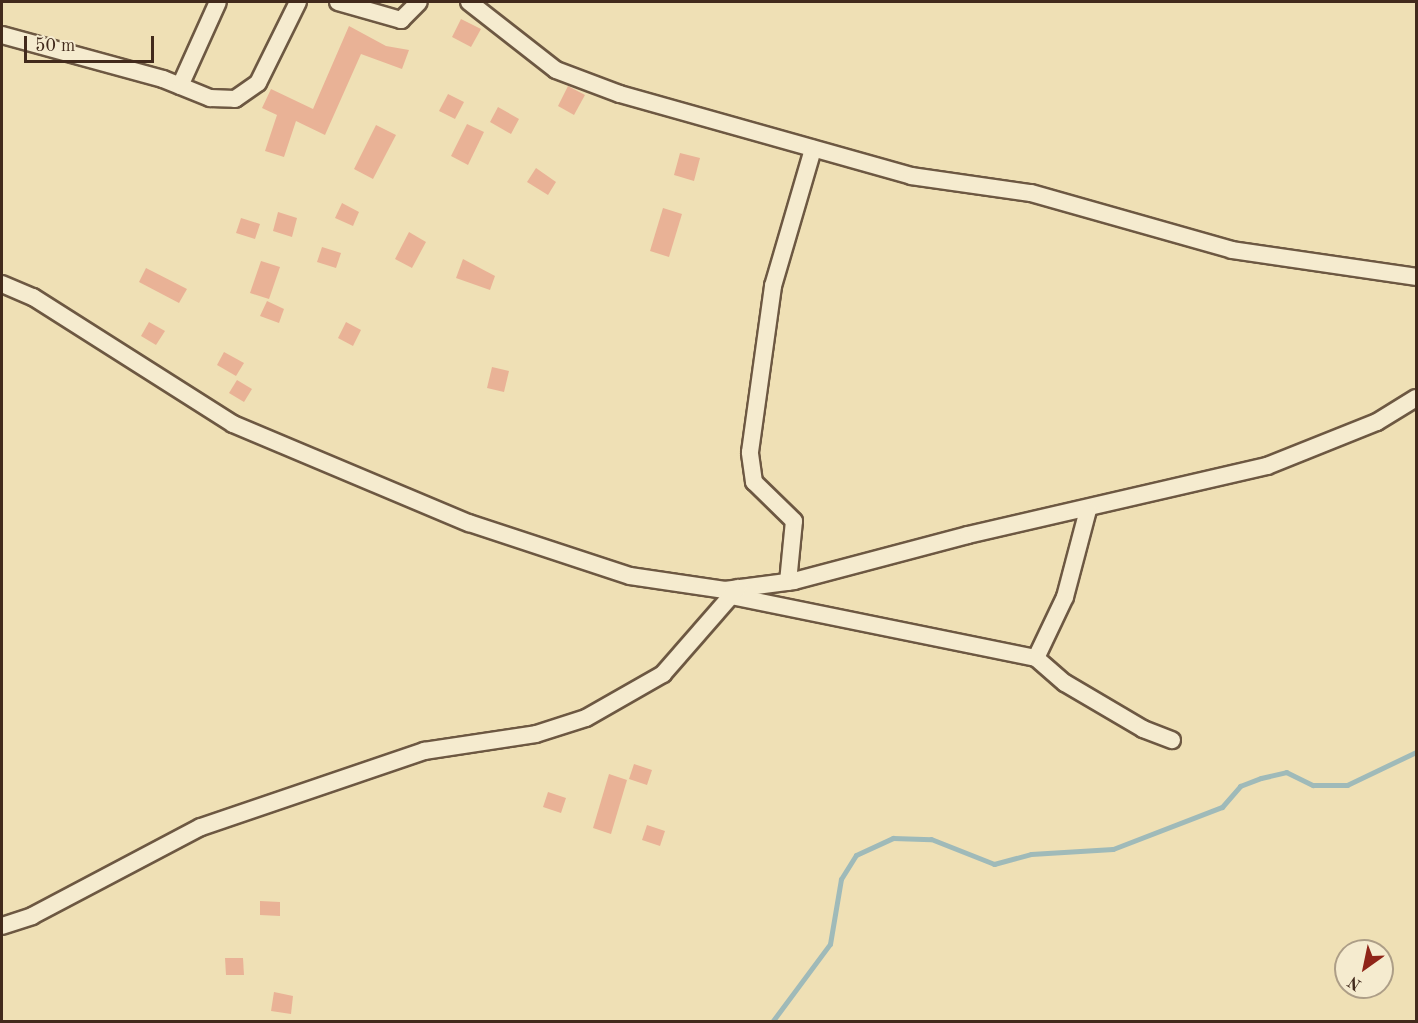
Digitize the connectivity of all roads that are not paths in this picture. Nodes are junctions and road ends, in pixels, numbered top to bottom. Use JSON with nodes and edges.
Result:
{"nodes":[{"id":1,"x":218,"y":2,"type":"edge"},
{"id":2,"x":298,"y":2,"type":"edge"},
{"id":3,"x":339,"y":2,"type":"edge"},
{"id":4,"x":419,"y":2,"type":"edge"},
{"id":5,"x":469,"y":2,"type":"edge"},
{"id":6,"x":2,"y":35,"type":"edge"},
{"id":7,"x":180,"y":86,"type":"junction"},
{"id":8,"x":813,"y":149,"type":"junction"},
{"id":9,"x":1416,"y":277,"type":"edge"},
{"id":10,"x":2,"y":284,"type":"edge"},
{"id":11,"x":1416,"y":398,"type":"edge"},
{"id":12,"x":1088,"y":510,"type":"junction"},
{"id":13,"x":788,"y":582,"type":"junction"},
{"id":14,"x":735,"y":592,"type":"junction"},
{"id":15,"x":1036,"y":658,"type":"junction"},
{"id":16,"x":1172,"y":740,"type":"dead end"},
{"id":17,"x":2,"y":926,"type":"edge"}],
"edges":[{"from":1,"to":7,"type":"street"},
{"from":2,"to":7,"type":"street"},
{"from":3,"to":4,"type":"street"},
{"from":5,"to":8,"type":"street"},
{"from":6,"to":7,"type":"street"},
{"from":8,"to":9,"type":"street"},
{"from":8,"to":13,"type":"street"},
{"from":10,"to":14,"type":"street"},
{"from":11,"to":12,"type":"street"},
{"from":12,"to":13,"type":"street"},
{"from":12,"to":15,"type":"street"},
{"from":13,"to":14,"type":"street"},
{"from":14,"to":15,"type":"street"},
{"from":14,"to":17,"type":"street"},
{"from":15,"to":16,"type":"street"}]}
